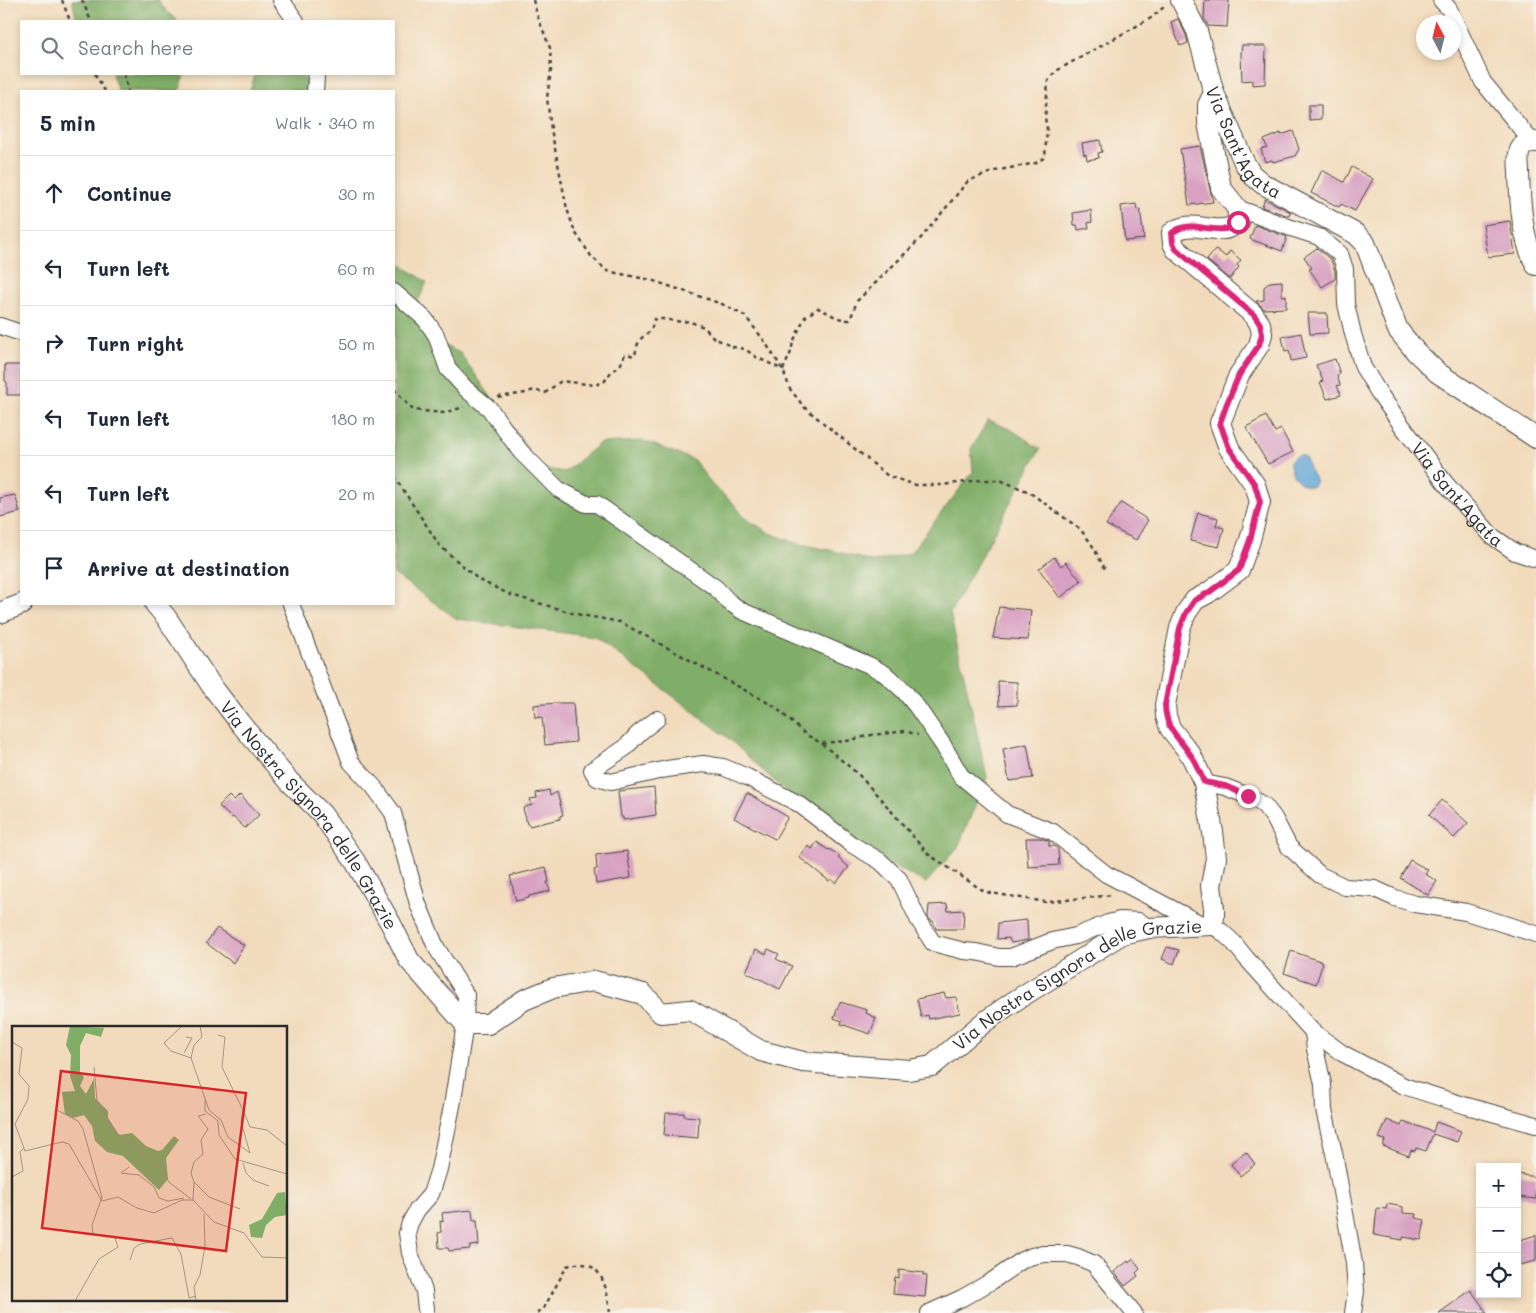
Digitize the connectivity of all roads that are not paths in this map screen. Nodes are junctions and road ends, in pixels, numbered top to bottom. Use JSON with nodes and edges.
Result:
{"nodes":[{"id":1,"x":281,"y":0,"type":"edge"},
{"id":2,"x":1181,"y":0,"type":"edge"},
{"id":3,"x":1442,"y":0,"type":"edge"},
{"id":4,"x":295,"y":20,"type":"edge"},
{"id":5,"x":315,"y":75,"type":"edge"},
{"id":6,"x":314,"y":90,"type":"edge"},
{"id":7,"x":1214,"y":93,"type":"junction"},
{"id":8,"x":1534,"y":142,"type":"edge"},
{"id":9,"x":1237,"y":208,"type":"junction"},
{"id":10,"x":1536,"y":265,"type":"edge"},
{"id":11,"x":395,"y":293,"type":"edge"},
{"id":12,"x":0,"y":326,"type":"edge"},
{"id":13,"x":20,"y":333,"type":"edge"},
{"id":14,"x":1536,"y":438,"type":"edge"},
{"id":15,"x":1536,"y":559,"type":"edge"},
{"id":16,"x":20,"y":605,"type":"edge"},
{"id":17,"x":156,"y":605,"type":"edge"},
{"id":18,"x":291,"y":605,"type":"edge"},
{"id":19,"x":0,"y":613,"type":"edge"},
{"id":20,"x":657,"y":718,"type":"dead end"},
{"id":21,"x":1204,"y":782,"type":"junction"},
{"id":22,"x":1207,"y":925,"type":"junction"},
{"id":23,"x":1149,"y":928,"type":"junction"},
{"id":24,"x":1536,"y":934,"type":"edge"},
{"id":25,"x":465,"y":1024,"type":"junction"},
{"id":26,"x":1313,"y":1032,"type":"junction"},
{"id":27,"x":1536,"y":1125,"type":"edge"},
{"id":28,"x":426,"y":1309,"type":"dead end"},
{"id":29,"x":930,"y":1313,"type":"edge"},
{"id":30,"x":1134,"y":1313,"type":"edge"},
{"id":31,"x":1353,"y":1313,"type":"edge"}],
"edges":[{"from":1,"to":4,"type":"street"},
{"from":2,"to":7,"type":"street"},
{"from":3,"to":8,"type":"street"},
{"from":5,"to":6,"type":"street"},
{"from":7,"to":9,"type":"street","name":"Via Sant'Agata"},
{"from":7,"to":14,"type":"street","name":"Via Sant'Agata"},
{"from":8,"to":10,"type":"street"},
{"from":9,"to":15,"type":"street","name":"Via Sant'Agata"},
{"from":9,"to":21,"type":"street","name":"Via Nostra Signora delle Grazie"},
{"from":11,"to":22,"type":"street"},
{"from":12,"to":13,"type":"street"},
{"from":16,"to":19,"type":"street"},
{"from":17,"to":25,"type":"street","name":"Via Nostra Signora delle Grazie"},
{"from":18,"to":25,"type":"street"},
{"from":20,"to":23,"type":"street"},
{"from":21,"to":22,"type":"street","name":"Via Nostra Signora delle Grazie"},
{"from":21,"to":24,"type":"street"},
{"from":22,"to":23,"type":"street","name":"Via Nostra Signora delle Grazie"},
{"from":22,"to":26,"type":"street"},
{"from":23,"to":25,"type":"street","name":"Via Nostra Signora delle Grazie"},
{"from":25,"to":28,"type":"street"},
{"from":26,"to":27,"type":"street"},
{"from":26,"to":31,"type":"street"},
{"from":29,"to":30,"type":"street"}]}
